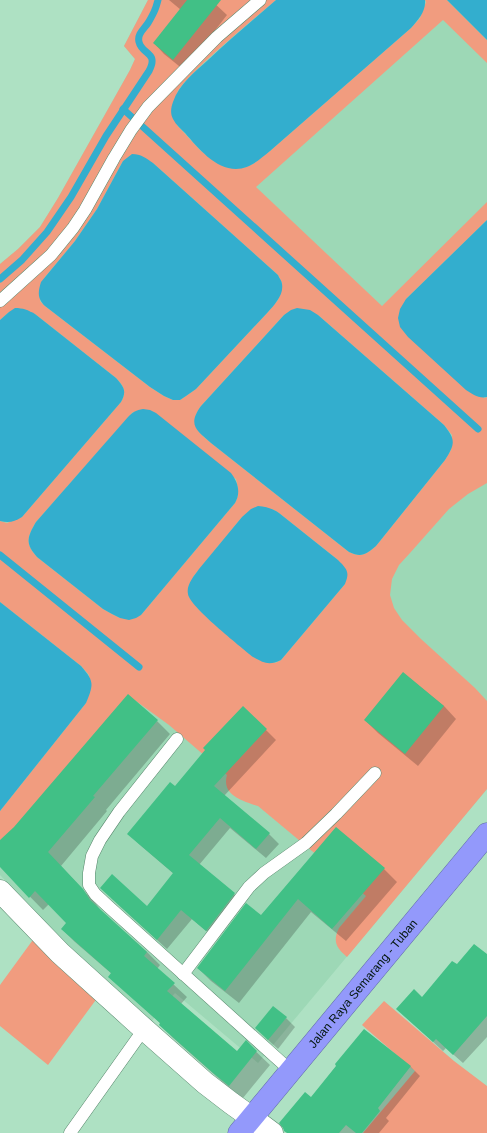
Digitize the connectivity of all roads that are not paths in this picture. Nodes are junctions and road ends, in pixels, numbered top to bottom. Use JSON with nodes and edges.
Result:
{"nodes":[{"id":1,"x":260,"y":0,"type":"edge"},
{"id":2,"x":0,"y":301,"type":"edge"},
{"id":3,"x":177,"y":739,"type":"dead end"},
{"id":4,"x":375,"y":773,"type":"dead end"},
{"id":5,"x":487,"y":834,"type":"edge"},
{"id":6,"x":3,"y":900,"type":"edge"},
{"id":7,"x":183,"y":974,"type":"junction"},
{"id":8,"x":144,"y":1029,"type":"junction"},
{"id":9,"x":291,"y":1071,"type":"junction"},
{"id":10,"x":245,"y":1125,"type":"edge"},
{"id":11,"x":70,"y":1133,"type":"edge"},
{"id":12,"x":272,"y":1133,"type":"edge"}],
"edges":[{"from":1,"to":2,"type":"lane"},
{"from":3,"to":7,"type":"lane"},
{"from":4,"to":7,"type":"lane"},
{"from":5,"to":9,"type":"highway","name":"Jalan Raya Semarang - Tuban"},
{"from":6,"to":8,"type":"street"},
{"from":7,"to":9,"type":"lane"},
{"from":8,"to":10,"type":"street"},
{"from":8,"to":11,"type":"lane"},
{"from":9,"to":10,"type":"highway","name":"Jalan Raya Semarang - Tuban"},
{"from":10,"to":12,"type":"street"}]}
